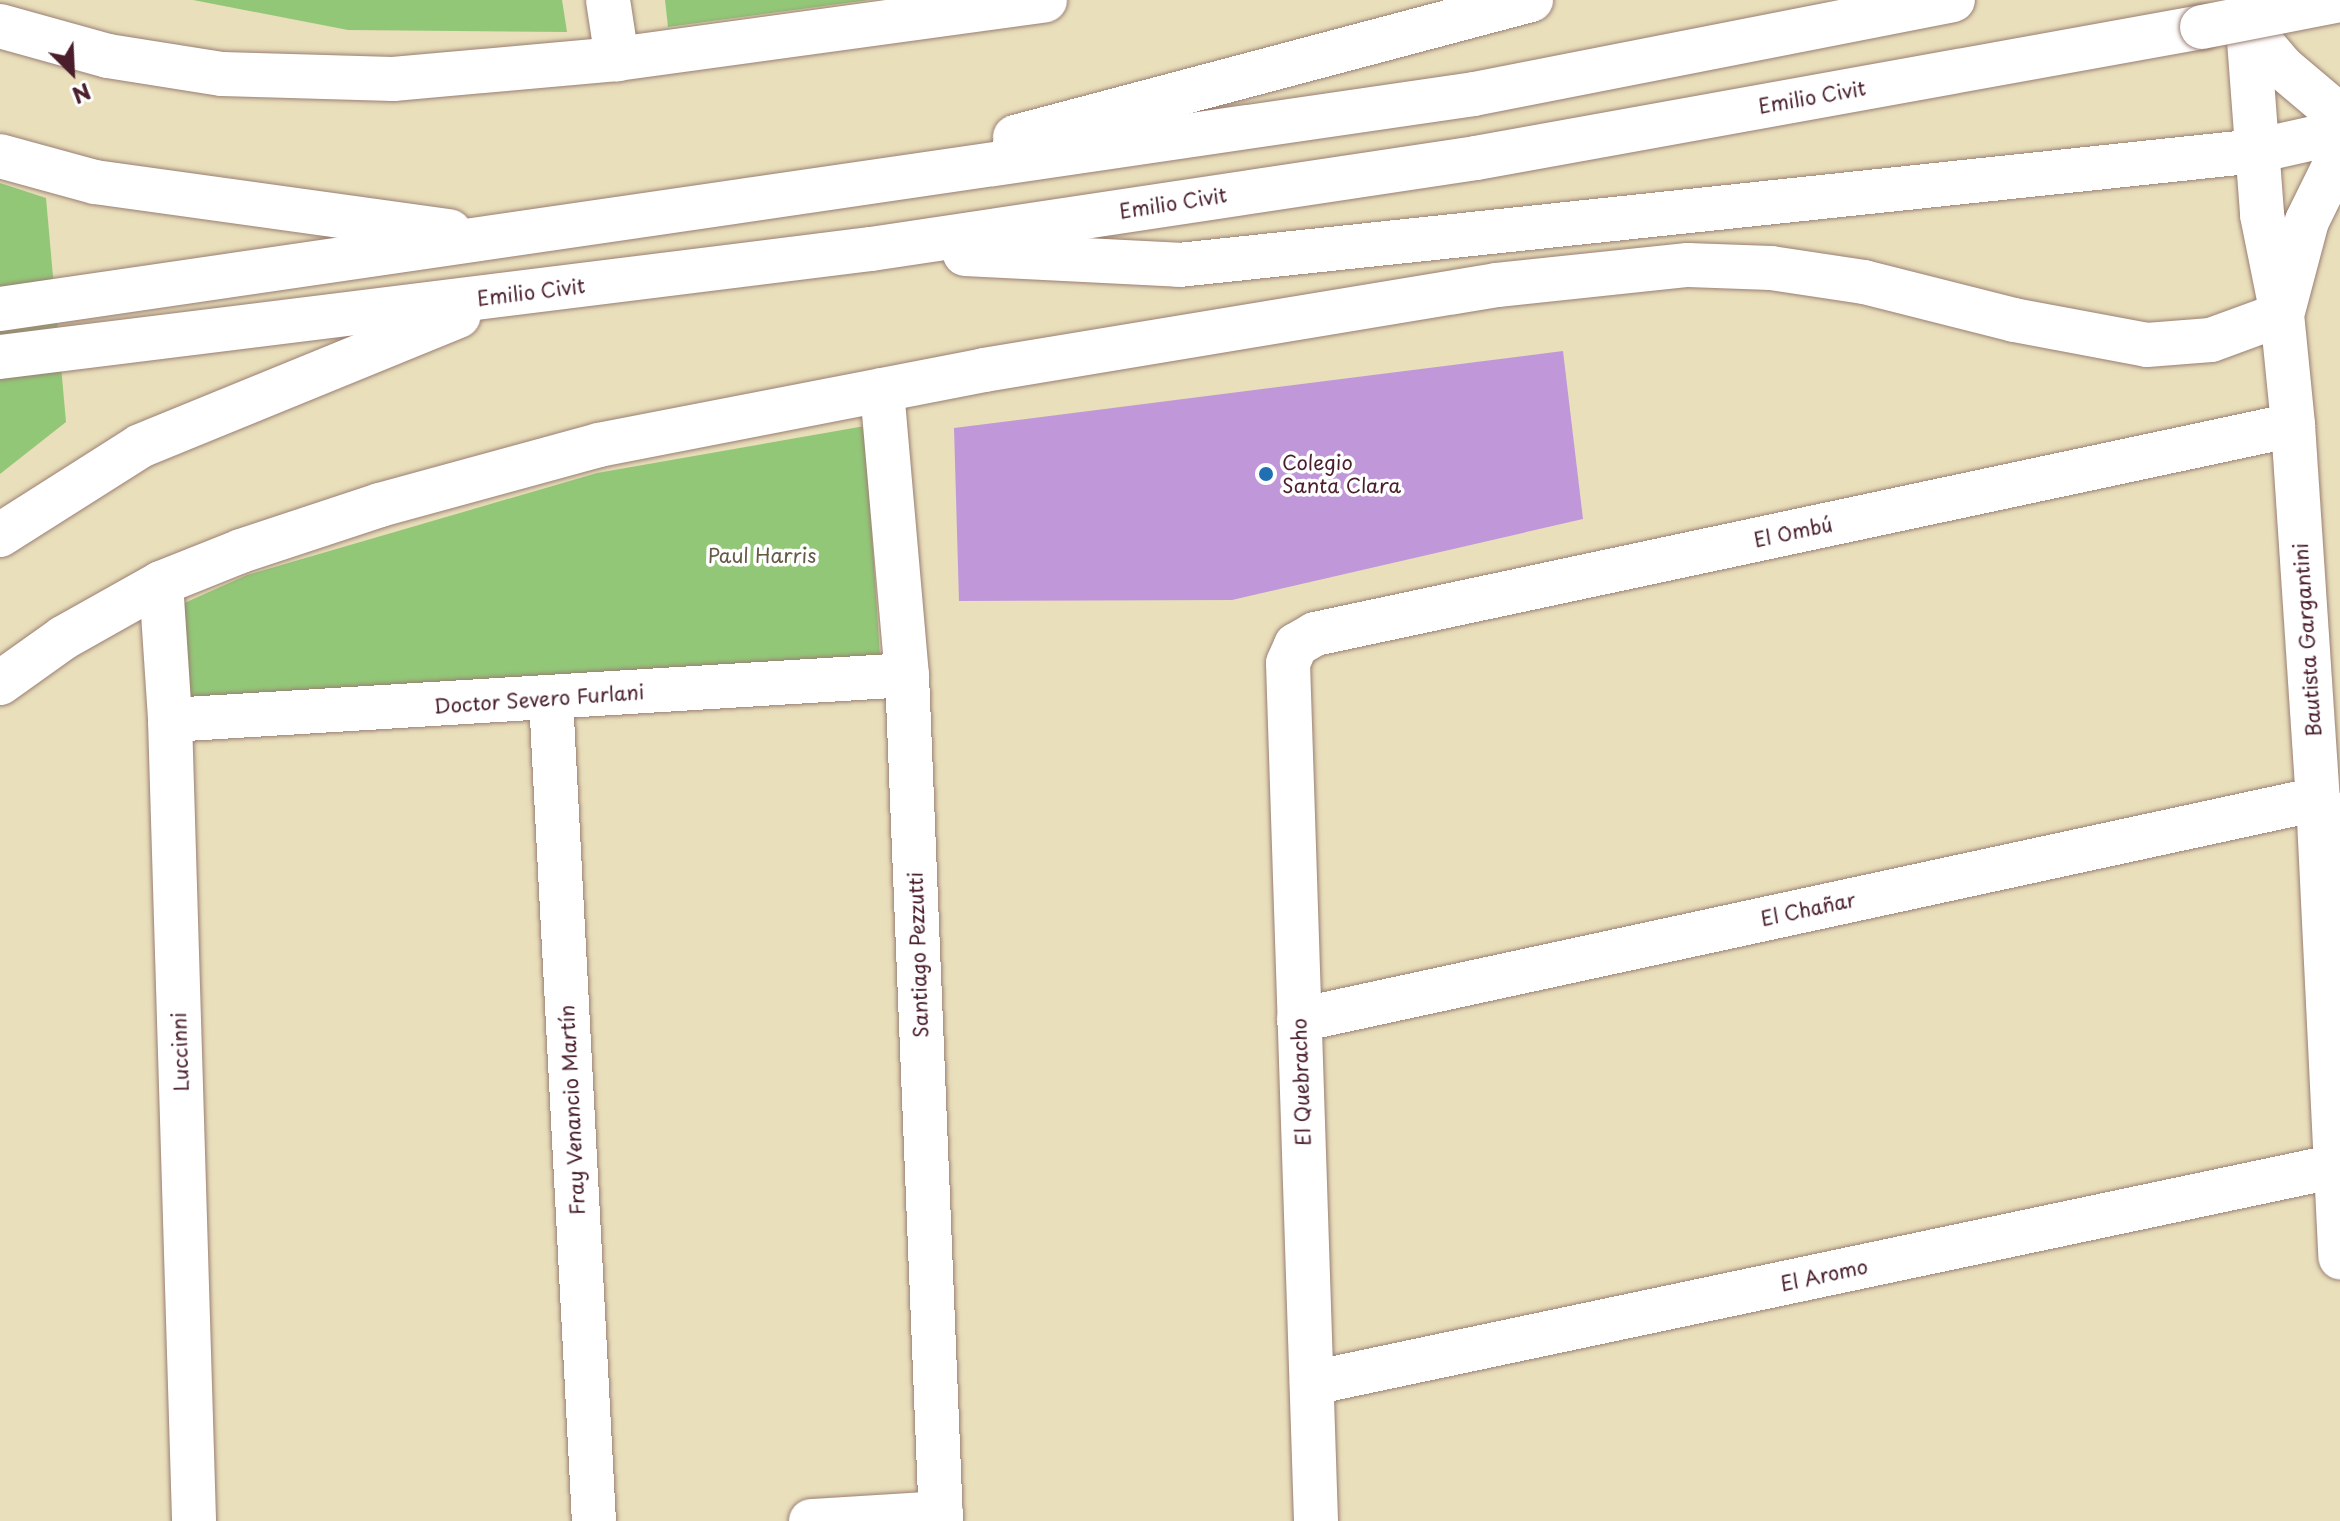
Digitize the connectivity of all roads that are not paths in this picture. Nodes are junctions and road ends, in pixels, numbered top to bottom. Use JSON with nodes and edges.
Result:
{"nodes":[{"id":1,"x":608,"y":0,"type":"edge"},
{"id":2,"x":1045,"y":0,"type":"edge"},
{"id":3,"x":1531,"y":0,"type":"edge"},
{"id":4,"x":1953,"y":0,"type":"edge"},
{"id":5,"x":2339,"y":0,"type":"edge"},
{"id":6,"x":2248,"y":14,"type":"edge"},
{"id":7,"x":0,"y":26,"type":"edge"},
{"id":8,"x":617,"y":59,"type":"junction"},
{"id":9,"x":2340,"y":116,"type":"edge"},
{"id":10,"x":2340,"y":132,"type":"edge"},
{"id":11,"x":2256,"y":151,"type":"junction"},
{"id":12,"x":2340,"y":154,"type":"edge"},
{"id":13,"x":0,"y":156,"type":"edge"},
{"id":14,"x":826,"y":188,"type":"junction"},
{"id":15,"x":500,"y":237,"type":"junction"},
{"id":16,"x":871,"y":249,"type":"junction"},
{"id":17,"x":512,"y":294,"type":"junction"},
{"id":18,"x":0,"y":309,"type":"edge"},
{"id":19,"x":2282,"y":314,"type":"junction"},
{"id":20,"x":0,"y":357,"type":"edge"},
{"id":21,"x":882,"y":390,"type":"junction"},
{"id":22,"x":2293,"y":425,"type":"junction"},
{"id":23,"x":0,"y":535,"type":"edge"},
{"id":24,"x":161,"y":583,"type":"junction"},
{"id":25,"x":1296,"y":645,"type":"joint"},
{"id":26,"x":907,"y":675,"type":"junction"},
{"id":27,"x":0,"y":683,"type":"edge"},
{"id":28,"x":551,"y":699,"type":"junction"},
{"id":29,"x":170,"y":720,"type":"junction"},
{"id":30,"x":2318,"y":799,"type":"junction"},
{"id":31,"x":1299,"y":1020,"type":"junction"},
{"id":32,"x":2336,"y":1166,"type":"junction"},
{"id":33,"x":2340,"y":1257,"type":"edge"},
{"id":34,"x":1312,"y":1383,"type":"junction"},
{"id":35,"x":941,"y":1517,"type":"edge"},
{"id":36,"x":194,"y":1521,"type":"edge"},
{"id":37,"x":594,"y":1521,"type":"edge"},
{"id":38,"x":811,"y":1521,"type":"edge"},
{"id":39,"x":1316,"y":1521,"type":"edge"}],
"edges":[{"from":1,"to":8,"type":"main road"},
{"from":2,"to":8,"type":"main road"},
{"from":3,"to":14,"type":"main road"},
{"from":4,"to":14,"type":"main road"},
{"from":5,"to":16,"type":"main road","name":"Emilio Civit","bridge":true},
{"from":6,"to":9,"type":"main road"},
{"from":6,"to":11,"type":"main road","name":"Bautista Gargantini"},
{"from":7,"to":8,"type":"main road"},
{"from":10,"to":11,"type":"main road"},
{"from":11,"to":16,"type":"main road"},
{"from":11,"to":19,"type":"main road","name":"Bautista Gargantini"},
{"from":12,"to":19,"type":"main road"},
{"from":13,"to":15,"type":"main road"},
{"from":14,"to":15,"type":"main road"},
{"from":15,"to":18,"type":"main road"},
{"from":16,"to":17,"type":"main road","name":"Emilio Civit"},
{"from":17,"to":20,"type":"main road","name":"Emilio Civit"},
{"from":17,"to":23,"type":"main road"},
{"from":19,"to":21,"type":"main road"},
{"from":19,"to":22,"type":"main road","name":"Bautista Gargantini"},
{"from":21,"to":24,"type":"main road"},
{"from":21,"to":26,"type":"main road","name":"Santiago Pezzutti"},
{"from":22,"to":25,"type":"main road","name":"El Ombú"},
{"from":22,"to":30,"type":"main road","name":"Bautista Gargantini"},
{"from":24,"to":27,"type":"main road"},
{"from":24,"to":29,"type":"main road","name":"Luccinni"},
{"from":25,"to":31,"type":"main road","name":"El Quebracho"},
{"from":26,"to":28,"type":"main road","name":"Doctor Severo Furlani"},
{"from":26,"to":35,"type":"main road","name":"Santiago Pezzutti"},
{"from":28,"to":29,"type":"main road","name":"Doctor Severo Furlani"},
{"from":28,"to":37,"type":"main road","name":"Fray Venancio Martín"},
{"from":29,"to":36,"type":"main road","name":"Luccinni"},
{"from":30,"to":31,"type":"main road","name":"El Chañar"},
{"from":30,"to":32,"type":"main road","name":"Bautista Gargantini"},
{"from":31,"to":34,"type":"main road","name":"El Quebracho"},
{"from":32,"to":33,"type":"main road","name":"Bautista Gargantini"},
{"from":32,"to":34,"type":"main road","name":"El Aromo"},
{"from":34,"to":39,"type":"main road","name":"El Quebracho"},
{"from":35,"to":38,"type":"main road"}]}
